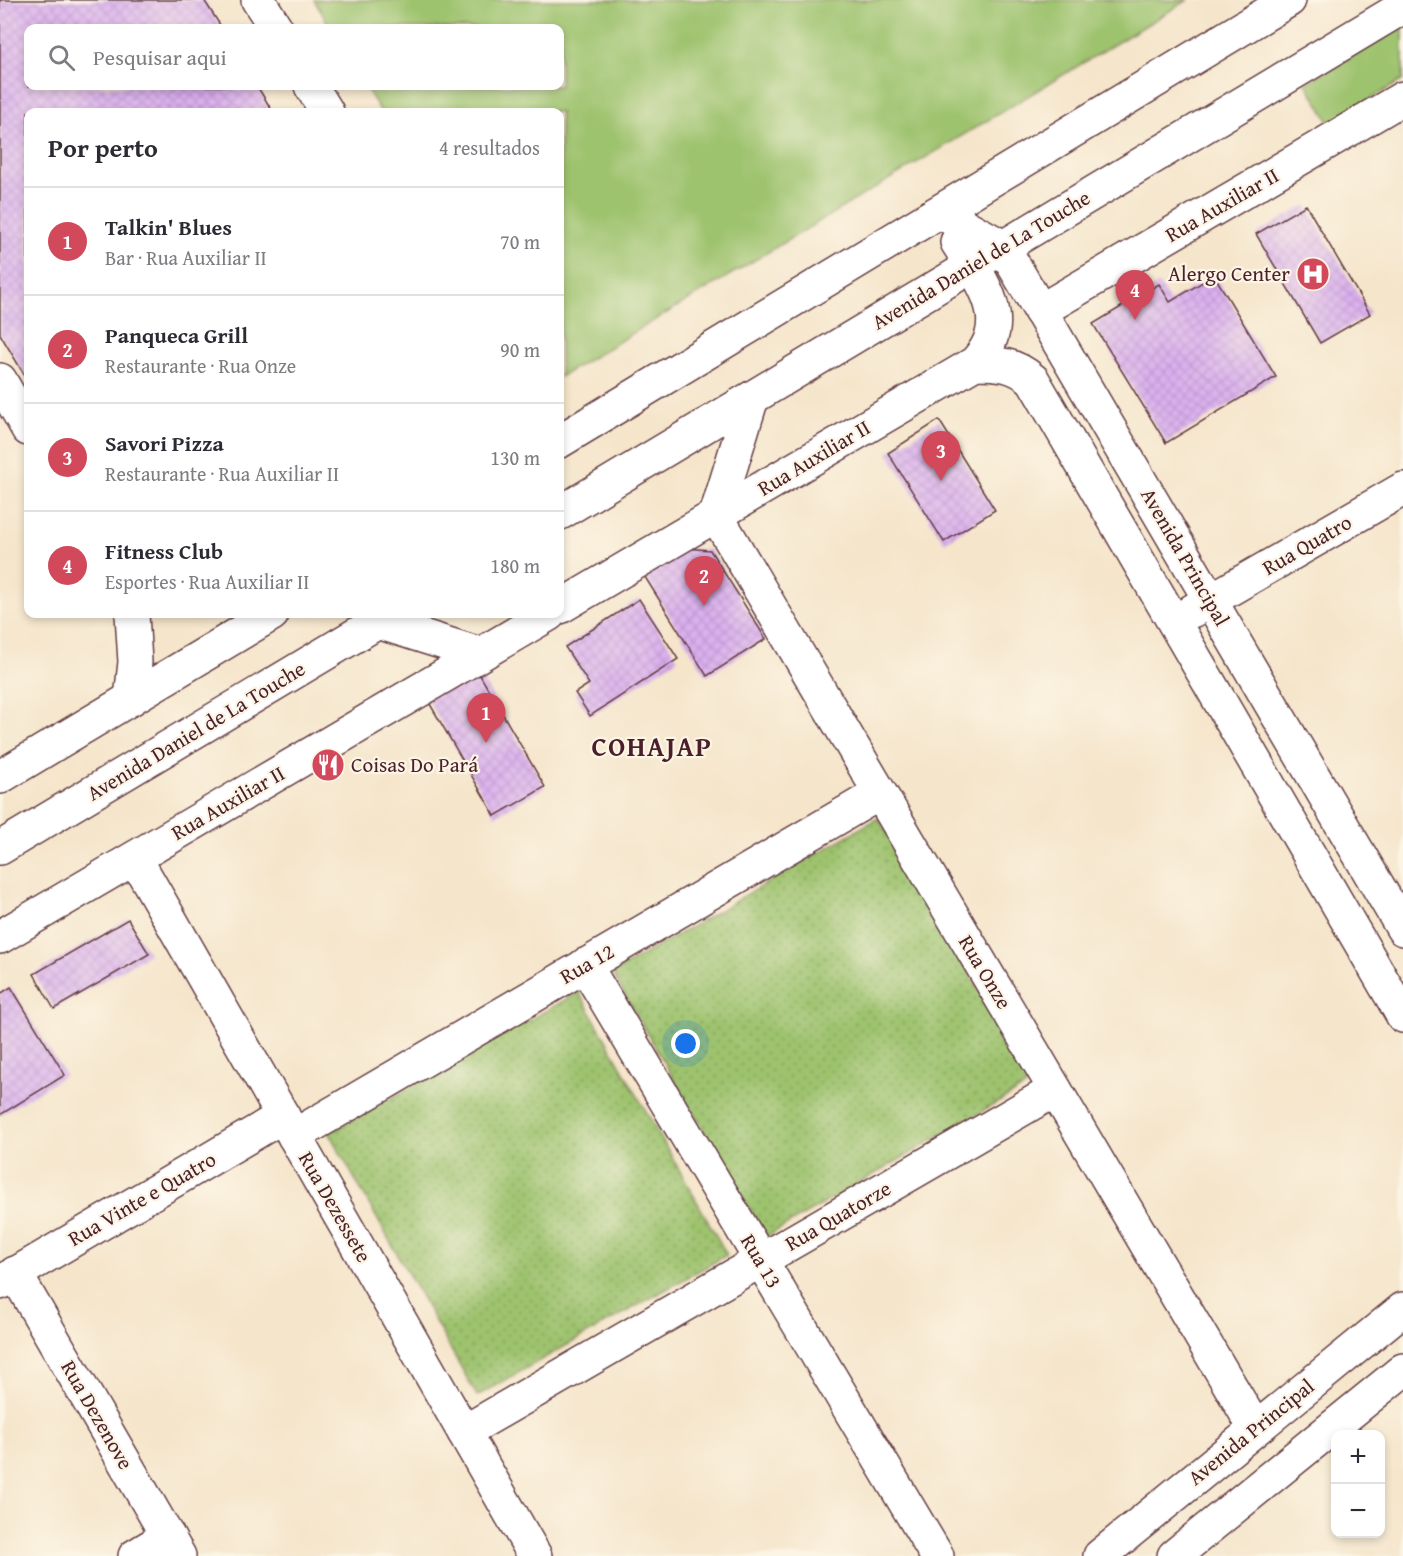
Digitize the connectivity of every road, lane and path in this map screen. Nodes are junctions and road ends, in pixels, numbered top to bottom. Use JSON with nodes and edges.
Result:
{"nodes":[{"id":1,"x":258,"y":0,"type":"edge"},
{"id":2,"x":1289,"y":0,"type":"edge"},
{"id":3,"x":1403,"y":7,"type":"edge"},
{"id":4,"x":273,"y":24,"type":"edge"},
{"id":5,"x":313,"y":90,"type":"edge"},
{"id":6,"x":1403,"y":99,"type":"edge"},
{"id":7,"x":325,"y":108,"type":"edge"},
{"id":8,"x":939,"y":212,"type":"junction"},
{"id":9,"x":1003,"y":247,"type":"junction"},
{"id":10,"x":972,"y":266,"type":"junction"},
{"id":11,"x":1040,"y":311,"type":"junction"},
{"id":12,"x":975,"y":363,"type":"junction"},
{"id":13,"x":0,"y":380,"type":"edge"},
{"id":14,"x":752,"y":398,"type":"junction"},
{"id":15,"x":24,"y":422,"type":"edge"},
{"id":16,"x":564,"y":439,"type":"edge"},
{"id":17,"x":1403,"y":489,"type":"edge"},
{"id":18,"x":564,"y":511,"type":"edge"},
{"id":19,"x":716,"y":515,"type":"junction"},
{"id":20,"x":1210,"y":601,"type":"junction"},
{"id":21,"x":564,"y":605,"type":"edge"},
{"id":22,"x":132,"y":618,"type":"edge"},
{"id":23,"x":265,"y":618,"type":"edge"},
{"id":24,"x":384,"y":618,"type":"edge"},
{"id":25,"x":542,"y":618,"type":"edge"},
{"id":26,"x":1175,"y":621,"type":"junction"},
{"id":27,"x":480,"y":654,"type":"junction"},
{"id":28,"x":130,"y":699,"type":"junction"},
{"id":29,"x":0,"y":777,"type":"edge"},
{"id":30,"x":880,"y":793,"type":"junction"},
{"id":31,"x":0,"y":848,"type":"edge"},
{"id":32,"x":135,"y":858,"type":"junction"},
{"id":33,"x":1403,"y":929,"type":"edge"},
{"id":34,"x":0,"y":937,"type":"edge"},
{"id":35,"x":585,"y":965,"type":"junction"},
{"id":36,"x":1403,"y":1016,"type":"edge"},
{"id":37,"x":1055,"y":1090,"type":"junction"},
{"id":38,"x":289,"y":1126,"type":"junction"},
{"id":39,"x":760,"y":1261,"type":"junction"},
{"id":40,"x":8,"y":1278,"type":"edge"},
{"id":41,"x":1403,"y":1310,"type":"edge"},
{"id":42,"x":1403,"y":1370,"type":"edge"},
{"id":43,"x":1255,"y":1428,"type":"junction"},
{"id":44,"x":464,"y":1432,"type":"junction"},
{"id":45,"x":174,"y":1546,"type":"edge"},
{"id":46,"x":135,"y":1556,"type":"edge"},
{"id":47,"x":535,"y":1556,"type":"edge"},
{"id":48,"x":937,"y":1556,"type":"edge"},
{"id":49,"x":1100,"y":1556,"type":"edge"},
{"id":50,"x":1174,"y":1556,"type":"edge"}],
"edges":[{"from":1,"to":4,"type":"street"},
{"from":2,"to":8,"type":"street"},
{"from":3,"to":9,"type":"street","name":"Avenida Daniel de La Touche"},
{"from":5,"to":7,"type":"street"},
{"from":6,"to":11,"type":"street","name":"Rua Auxiliar II"},
{"from":8,"to":9,"type":"street"},
{"from":8,"to":10,"type":"street","name":"Rua Auxiliar II"},
{"from":8,"to":16,"type":"street"},
{"from":9,"to":10,"type":"street","name":"Avenida Daniel de La Touche"},
{"from":9,"to":11,"type":"street","name":"Avenida Principal"},
{"from":10,"to":12,"type":"street","name":"Rua Auxiliar II"},
{"from":10,"to":14,"type":"street","name":"Avenida Daniel de La Touche"},
{"from":11,"to":20,"type":"street","name":"Avenida Principal"},
{"from":12,"to":19,"type":"street","name":"Rua Auxiliar II"},
{"from":12,"to":26,"type":"street","name":"Avenida Principal"},
{"from":13,"to":15,"type":"street"},
{"from":14,"to":18,"type":"street","name":"Avenida Daniel de La Touche"},
{"from":14,"to":19,"type":"street"},
{"from":17,"to":20,"type":"street","name":"Rua Quatro"},
{"from":19,"to":21,"type":"street","name":"Rua Auxiliar II"},
{"from":19,"to":30,"type":"street","name":"Rua Onze"},
{"from":20,"to":26,"type":"street","name":"Rua Quatro"},
{"from":20,"to":33,"type":"street","name":"Avenida Principal"},
{"from":22,"to":28,"type":"street"},
{"from":23,"to":28,"type":"street"},
{"from":24,"to":27,"type":"street"},
{"from":24,"to":31,"type":"street","name":"Avenida Daniel de La Touche"},
{"from":25,"to":27,"type":"street","name":"Rua Auxiliar II"},
{"from":26,"to":36,"type":"street","name":"Avenida Principal"},
{"from":27,"to":32,"type":"street","name":"Rua Auxiliar II"},
{"from":28,"to":29,"type":"street"},
{"from":30,"to":35,"type":"street","name":"Rua 12"},
{"from":30,"to":37,"type":"street","name":"Rua Onze"},
{"from":32,"to":34,"type":"street","name":"Rua Auxiliar II"},
{"from":32,"to":38,"type":"street","name":"Rua Dezessete"},
{"from":35,"to":38,"type":"street","name":"Rua 12"},
{"from":35,"to":39,"type":"street","name":"Rua 13"},
{"from":37,"to":39,"type":"street","name":"Rua Quatorze"},
{"from":37,"to":43,"type":"street","name":"Rua Onze"},
{"from":38,"to":40,"type":"street","name":"Rua Vinte e Quatro"},
{"from":38,"to":44,"type":"street","name":"Rua Dezessete"},
{"from":39,"to":44,"type":"street","name":"Rua Quatorze"},
{"from":39,"to":48,"type":"street","name":"Rua 13"},
{"from":40,"to":45,"type":"street","name":"Rua Dezenove"},
{"from":41,"to":43,"type":"street","name":"Avenida Principal"},
{"from":42,"to":50,"type":"street"},
{"from":43,"to":49,"type":"street","name":"Avenida Principal"},
{"from":44,"to":47,"type":"street","name":"Rua Dezessete"},
{"from":45,"to":46,"type":"street"}]}
